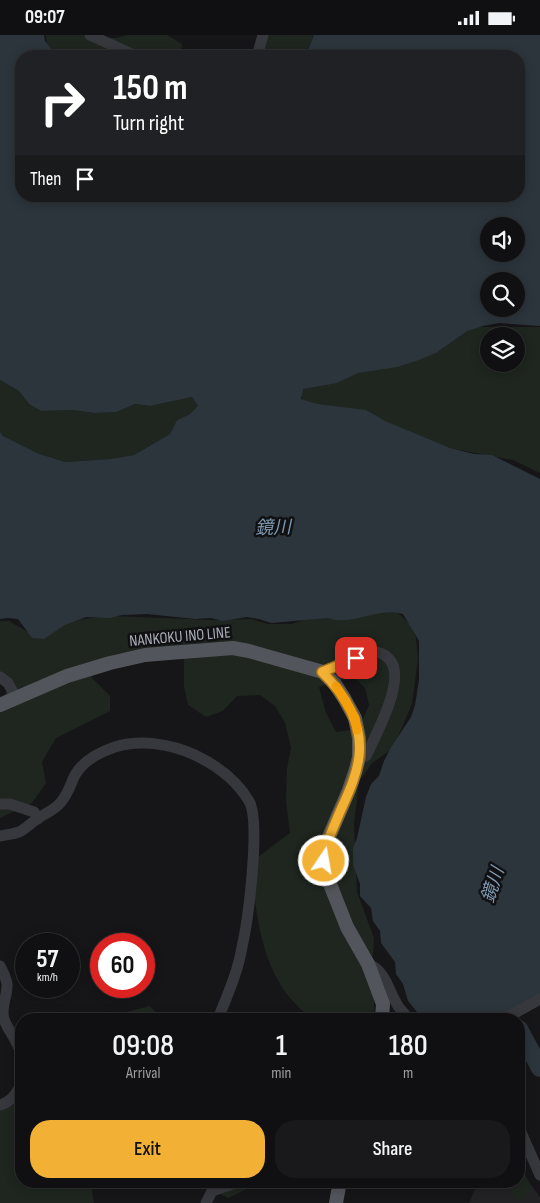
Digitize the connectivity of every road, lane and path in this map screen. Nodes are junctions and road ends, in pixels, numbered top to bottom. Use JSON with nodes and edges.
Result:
{"nodes":[{"id":1,"x":90,"y":35,"type":"edge"},
{"id":2,"x":263,"y":35,"type":"edge"},
{"id":3,"x":123,"y":50,"type":"edge"},
{"id":4,"x":259,"y":50,"type":"edge"},
{"id":5,"x":322,"y":672,"type":"junction"},
{"id":6,"x":0,"y":677,"type":"edge"},
{"id":7,"x":16,"y":698,"type":"junction"},
{"id":8,"x":0,"y":705,"type":"edge"},
{"id":9,"x":359,"y":757,"type":"junction"},
{"id":10,"x":0,"y":804,"type":"edge"},
{"id":11,"x":38,"y":819,"type":"junction"},
{"id":12,"x":0,"y":836,"type":"edge"},
{"id":13,"x":368,"y":963,"type":"junction"},
{"id":14,"x":0,"y":966,"type":"edge"},
{"id":15,"x":540,"y":999,"type":"edge"},
{"id":16,"x":220,"y":1013,"type":"edge"},
{"id":17,"x":382,"y":1013,"type":"edge"},
{"id":18,"x":403,"y":1013,"type":"edge"},
{"id":19,"x":515,"y":1013,"type":"edge"},
{"id":20,"x":15,"y":1036,"type":"edge"},
{"id":21,"x":15,"y":1096,"type":"edge"},
{"id":22,"x":0,"y":1105,"type":"edge"},
{"id":23,"x":525,"y":1142,"type":"edge"},
{"id":24,"x":540,"y":1175,"type":"edge"},
{"id":25,"x":221,"y":1188,"type":"edge"},
{"id":26,"x":339,"y":1188,"type":"edge"},
{"id":27,"x":206,"y":1203,"type":"edge"},
{"id":28,"x":336,"y":1203,"type":"edge"}],
"edges":[{"from":1,"to":3,"type":"street"},
{"from":2,"to":4,"type":"street"},
{"from":5,"to":7,"type":"main road","name":"NANKOKU INO LINE"},
{"from":5,"to":9,"type":"main road"},
{"from":5,"to":9,"type":"street"},
{"from":6,"to":7,"type":"street"},
{"from":7,"to":8,"type":"main road","name":"NANKOKU INO LINE"},
{"from":9,"to":13,"type":"main road"},
{"from":10,"to":11,"type":"street"},
{"from":11,"to":12,"type":"street"},
{"from":11,"to":16,"type":"street"},
{"from":13,"to":17,"type":"main road"},
{"from":13,"to":18,"type":"street"},
{"from":14,"to":20,"type":"street"},
{"from":15,"to":19,"type":"street"},
{"from":21,"to":22,"type":"street"},
{"from":23,"to":24,"type":"street"},
{"from":25,"to":27,"type":"street"},
{"from":26,"to":28,"type":"main road"}]}
